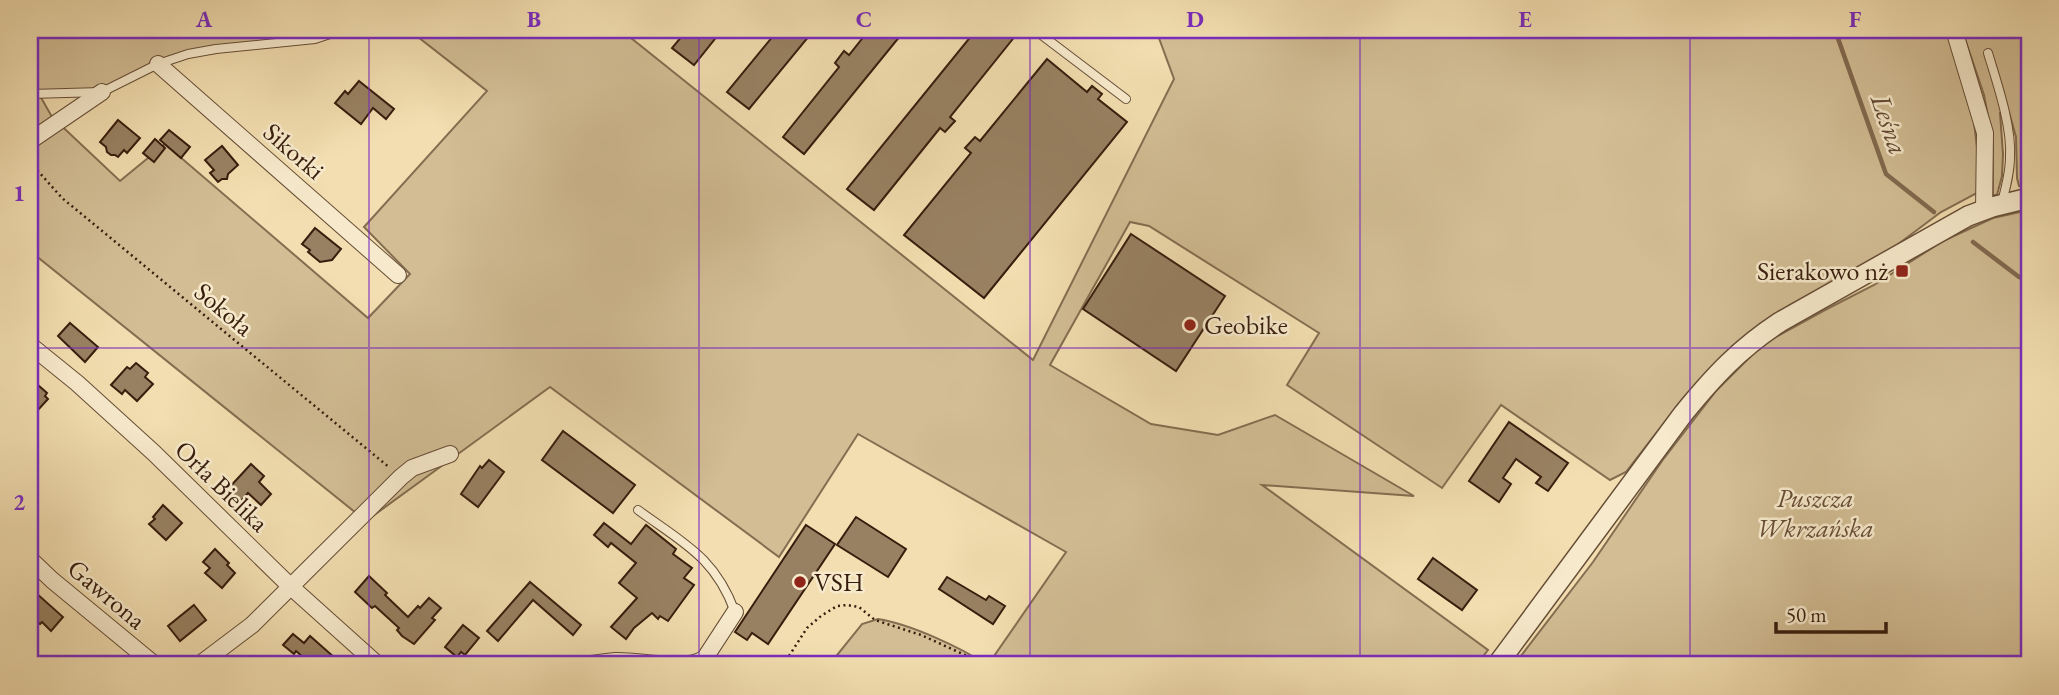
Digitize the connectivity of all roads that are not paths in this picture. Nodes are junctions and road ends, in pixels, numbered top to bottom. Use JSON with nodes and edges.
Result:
{"nodes":[{"id":1,"x":342,"y":30,"type":"edge"},
{"id":2,"x":1035,"y":30,"type":"edge"},
{"id":3,"x":1954,"y":30,"type":"edge"},
{"id":4,"x":1988,"y":53,"type":"dead end"},
{"id":5,"x":158,"y":64,"type":"junction"},
{"id":6,"x":102,"y":92,"type":"junction"},
{"id":7,"x":30,"y":94,"type":"edge"},
{"id":8,"x":1126,"y":99,"type":"dead end"},
{"id":9,"x":30,"y":141,"type":"edge"},
{"id":10,"x":2029,"y":198,"type":"edge"},
{"id":11,"x":1993,"y":207,"type":"junction"},
{"id":12,"x":398,"y":275,"type":"dead end"},
{"id":13,"x":30,"y":345,"type":"edge"},
{"id":14,"x":450,"y":454,"type":"dead end"},
{"id":15,"x":638,"y":510,"type":"dead end"},
{"id":16,"x":30,"y":559,"type":"edge"},
{"id":17,"x":290,"y":586,"type":"junction"},
{"id":18,"x":735,"y":612,"type":"joint"},
{"id":19,"x":155,"y":665,"type":"edge"},
{"id":20,"x":199,"y":665,"type":"edge"},
{"id":21,"x":378,"y":665,"type":"edge"},
{"id":22,"x":582,"y":665,"type":"edge"},
{"id":23,"x":1497,"y":665,"type":"edge"}],
"edges":[{"from":1,"to":5,"type":"lane"},
{"from":2,"to":8,"type":"lane"},
{"from":3,"to":11,"type":"street"},
{"from":4,"to":11,"type":"lane"},
{"from":5,"to":6,"type":"lane"},
{"from":5,"to":12,"type":"street","name":"Sikorki"},
{"from":6,"to":7,"type":"lane"},
{"from":6,"to":9,"type":"street"},
{"from":10,"to":11,"type":"street"},
{"from":11,"to":23,"type":"street"},
{"from":13,"to":17,"type":"street","name":"Orła Bielika"},
{"from":14,"to":17,"type":"street"},
{"from":15,"to":18,"type":"lane"},
{"from":16,"to":19,"type":"street","name":"Gawrona"},
{"from":17,"to":20,"type":"street"},
{"from":17,"to":21,"type":"street","name":"Orła Bielika"},
{"from":18,"to":22,"type":"street"}]}
